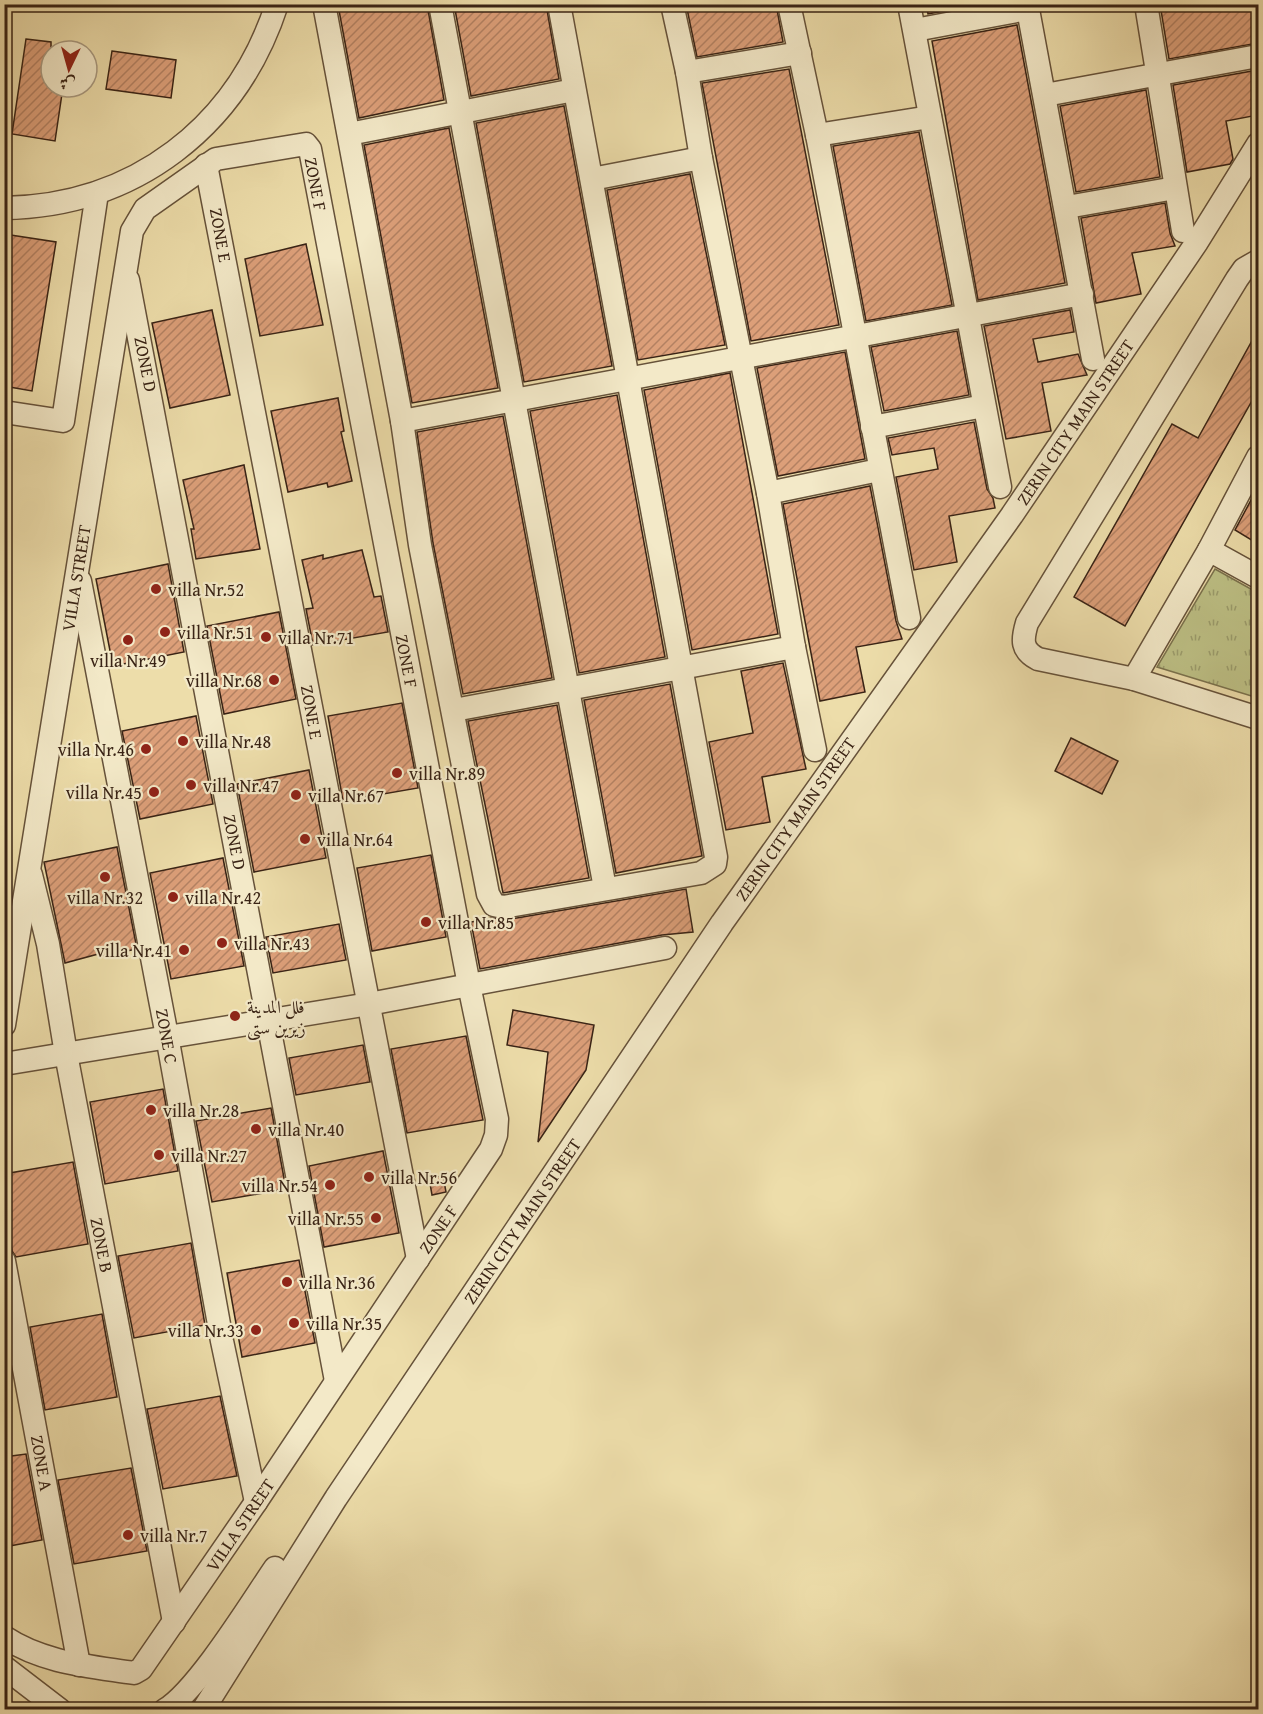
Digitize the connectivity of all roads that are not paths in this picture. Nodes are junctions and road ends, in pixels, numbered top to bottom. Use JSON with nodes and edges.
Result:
{"nodes":[{"id":1,"x":324,"y":4,"type":"edge"},
{"id":2,"x":440,"y":4,"type":"edge"},
{"id":3,"x":672,"y":4,"type":"edge"},
{"id":4,"x":789,"y":4,"type":"edge"},
{"id":5,"x":909,"y":4,"type":"edge"},
{"id":6,"x":1146,"y":4,"type":"edge"},
{"id":7,"x":280,"y":5,"type":"edge"},
{"id":8,"x":560,"y":5,"type":"edge"},
{"id":9,"x":1027,"y":7,"type":"edge"},
{"id":10,"x":915,"y":30,"type":"junction"},
{"id":11,"x":800,"y":53,"type":"junction"},
{"id":12,"x":1258,"y":56,"type":"edge"},
{"id":13,"x":687,"y":72,"type":"junction"},
{"id":14,"x":1158,"y":74,"type":"junction"},
{"id":15,"x":574,"y":90,"type":"junction"},
{"id":16,"x":1045,"y":95,"type":"junction"},
{"id":17,"x":462,"y":111,"type":"junction"},
{"id":18,"x":930,"y":117,"type":"junction"},
{"id":19,"x":349,"y":134,"type":"junction"},
{"id":20,"x":817,"y":135,"type":"junction"},
{"id":21,"x":1258,"y":144,"type":"edge"},
{"id":22,"x":701,"y":158,"type":"junction"},
{"id":23,"x":206,"y":165,"type":"junction"},
{"id":24,"x":592,"y":179,"type":"junction"},
{"id":25,"x":126,"y":182,"type":"junction"},
{"id":26,"x":1175,"y":188,"type":"junction"},
{"id":27,"x":97,"y":193,"type":"junction"},
{"id":28,"x":1067,"y":207,"type":"junction"},
{"id":29,"x":4,"y":208,"type":"edge"},
{"id":30,"x":145,"y":209,"type":"junction"},
{"id":31,"x":1184,"y":231,"type":"dead end"},
{"id":32,"x":1258,"y":261,"type":"edge"},
{"id":33,"x":125,"y":268,"type":"junction"},
{"id":34,"x":1082,"y":294,"type":"junction"},
{"id":35,"x":967,"y":316,"type":"junction"},
{"id":36,"x":855,"y":338,"type":"junction"},
{"id":37,"x":742,"y":359,"type":"junction"},
{"id":38,"x":1093,"y":359,"type":"dead end"},
{"id":39,"x":628,"y":381,"type":"junction"},
{"id":40,"x":515,"y":402,"type":"junction"},
{"id":41,"x":984,"y":406,"type":"junction"},
{"id":42,"x":4,"y":412,"type":"edge"},
{"id":43,"x":402,"y":421,"type":"junction"},
{"id":44,"x":872,"y":426,"type":"junction"},
{"id":45,"x":1258,"y":457,"type":"edge"},
{"id":46,"x":879,"y":471,"type":"junction"},
{"id":47,"x":1000,"y":487,"type":"dead end"},
{"id":48,"x":768,"y":493,"type":"junction"},
{"id":49,"x":1209,"y":550,"type":"junction"},
{"id":50,"x":77,"y":570,"type":"junction"},
{"id":51,"x":1258,"y":577,"type":"edge"},
{"id":52,"x":909,"y":618,"type":"dead end"},
{"id":53,"x":794,"y":647,"type":"junction"},
{"id":54,"x":680,"y":666,"type":"junction"},
{"id":55,"x":1134,"y":679,"type":"junction"},
{"id":56,"x":568,"y":688,"type":"junction"},
{"id":57,"x":454,"y":710,"type":"junction"},
{"id":58,"x":1258,"y":718,"type":"edge"},
{"id":59,"x":815,"y":750,"type":"dead end"},
{"id":60,"x":29,"y":869,"type":"junction"},
{"id":61,"x":605,"y":888,"type":"junction"},
{"id":62,"x":665,"y":948,"type":"dead end"},
{"id":63,"x":469,"y":985,"type":"junction"},
{"id":64,"x":369,"y":1004,"type":"junction"},
{"id":65,"x":268,"y":1019,"type":"junction"},
{"id":66,"x":4,"y":1025,"type":"edge"},
{"id":67,"x":167,"y":1036,"type":"junction"},
{"id":68,"x":66,"y":1054,"type":"junction"},
{"id":69,"x":4,"y":1064,"type":"edge"},
{"id":70,"x":418,"y":1259,"type":"junction"},
{"id":71,"x":4,"y":1261,"type":"edge"},
{"id":72,"x":336,"y":1381,"type":"junction"},
{"id":73,"x":336,"y":1498,"type":"junction"},
{"id":74,"x":256,"y":1502,"type":"junction"},
{"id":75,"x":174,"y":1622,"type":"junction"},
{"id":76,"x":4,"y":1637,"type":"edge"},
{"id":77,"x":79,"y":1665,"type":"junction"},
{"id":78,"x":4,"y":1667,"type":"edge"},
{"id":79,"x":172,"y":1707,"type":"edge"},
{"id":80,"x":62,"y":1708,"type":"edge"},
{"id":81,"x":203,"y":1710,"type":"edge"}],
"edges":[{"from":1,"to":19,"type":"street"},
{"from":2,"to":17,"type":"street"},
{"from":3,"to":13,"type":"street"},
{"from":4,"to":11,"type":"street"},
{"from":5,"to":10,"type":"street"},
{"from":6,"to":14,"type":"street"},
{"from":7,"to":25,"type":"street"},
{"from":8,"to":15,"type":"street"},
{"from":9,"to":10,"type":"street"},
{"from":9,"to":16,"type":"street"},
{"from":10,"to":18,"type":"street"},
{"from":11,"to":13,"type":"street"},
{"from":11,"to":20,"type":"street"},
{"from":12,"to":14,"type":"street"},
{"from":13,"to":22,"type":"street"},
{"from":14,"to":16,"type":"street"},
{"from":14,"to":26,"type":"street"},
{"from":15,"to":17,"type":"street"},
{"from":15,"to":24,"type":"street"},
{"from":16,"to":28,"type":"street"},
{"from":17,"to":19,"type":"street"},
{"from":17,"to":40,"type":"street"},
{"from":18,"to":20,"type":"street"},
{"from":18,"to":35,"type":"street"},
{"from":19,"to":43,"type":"street"},
{"from":20,"to":36,"type":"street"},
{"from":21,"to":73,"type":"street","name":"ZERIN CITY MAIN STREET"},
{"from":22,"to":24,"type":"street"},
{"from":22,"to":37,"type":"street"},
{"from":23,"to":30,"type":"street","name":"VILLA STREET"},
{"from":23,"to":63,"type":"street","name":"ZONE F"},
{"from":23,"to":64,"type":"street","name":"ZONE E"},
{"from":24,"to":39,"type":"street"},
{"from":25,"to":27,"type":"street"},
{"from":25,"to":30,"type":"street"},
{"from":26,"to":28,"type":"street"},
{"from":26,"to":31,"type":"street"},
{"from":27,"to":29,"type":"street"},
{"from":27,"to":42,"type":"street"},
{"from":28,"to":34,"type":"street"},
{"from":30,"to":33,"type":"street","name":"VILLA STREET"},
{"from":32,"to":55,"type":"street"},
{"from":33,"to":50,"type":"street","name":"VILLA STREET"},
{"from":33,"to":65,"type":"street","name":"ZONE D"},
{"from":34,"to":35,"type":"street"},
{"from":34,"to":38,"type":"street"},
{"from":35,"to":36,"type":"street"},
{"from":35,"to":41,"type":"street"},
{"from":36,"to":37,"type":"street"},
{"from":36,"to":44,"type":"street"},
{"from":37,"to":39,"type":"street"},
{"from":37,"to":48,"type":"street"},
{"from":39,"to":40,"type":"street"},
{"from":39,"to":54,"type":"street"},
{"from":40,"to":43,"type":"street"},
{"from":40,"to":56,"type":"street"},
{"from":41,"to":44,"type":"street"},
{"from":41,"to":47,"type":"street"},
{"from":43,"to":57,"type":"street"},
{"from":44,"to":46,"type":"street"},
{"from":45,"to":49,"type":"street"},
{"from":46,"to":48,"type":"street"},
{"from":46,"to":52,"type":"street"},
{"from":48,"to":53,"type":"street"},
{"from":49,"to":51,"type":"street"},
{"from":49,"to":55,"type":"street"},
{"from":50,"to":60,"type":"street","name":"VILLA STREET"},
{"from":50,"to":67,"type":"street","name":"ZONE C"},
{"from":53,"to":54,"type":"street"},
{"from":53,"to":59,"type":"street"},
{"from":54,"to":56,"type":"street"},
{"from":54,"to":61,"type":"street"},
{"from":55,"to":58,"type":"street"},
{"from":56,"to":57,"type":"street"},
{"from":56,"to":61,"type":"street"},
{"from":57,"to":61,"type":"street"},
{"from":60,"to":66,"type":"street","name":"VILLA STREET"},
{"from":60,"to":68,"type":"street","name":"ZONE B"},
{"from":62,"to":63,"type":"street"},
{"from":63,"to":64,"type":"street"},
{"from":63,"to":70,"type":"street","name":"ZONE F"},
{"from":64,"to":65,"type":"street"},
{"from":64,"to":70,"type":"street","name":"ZONE E"},
{"from":65,"to":67,"type":"street"},
{"from":65,"to":72,"type":"street","name":"ZONE D"},
{"from":67,"to":68,"type":"street"},
{"from":67,"to":74,"type":"street","name":"ZONE C"},
{"from":68,"to":69,"type":"street"},
{"from":68,"to":75,"type":"street","name":"ZONE B"},
{"from":70,"to":72,"type":"street","name":"VILLA STREET"},
{"from":71,"to":77,"type":"street","name":"ZONE A"},
{"from":72,"to":74,"type":"street","name":"VILLA STREET"},
{"from":73,"to":79,"type":"street","name":"ZERIN CITY MAIN STREET"},
{"from":73,"to":81,"type":"street","name":"ZERIN CITY MAIN STREET"},
{"from":74,"to":75,"type":"street","name":"VILLA STREET"},
{"from":75,"to":77,"type":"street","name":"VILLA STREET"},
{"from":76,"to":77,"type":"street","name":"VILLA STREET"},
{"from":78,"to":80,"type":"street"}]}
